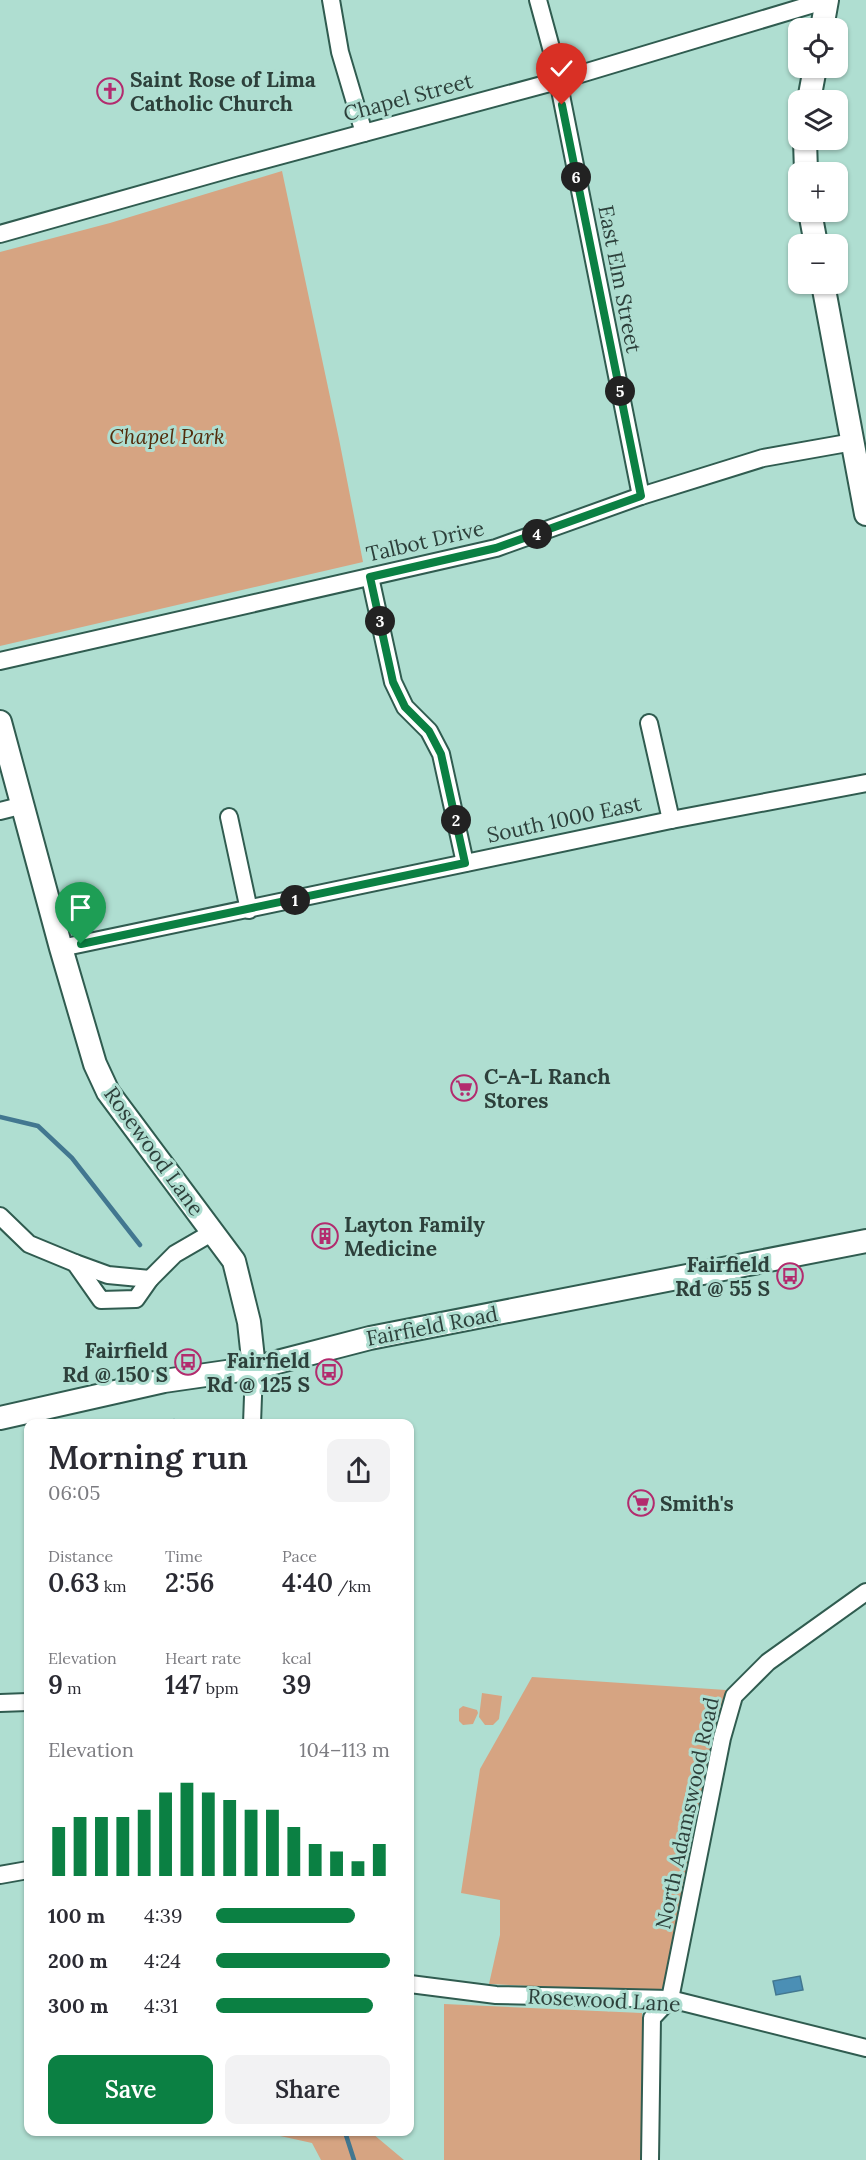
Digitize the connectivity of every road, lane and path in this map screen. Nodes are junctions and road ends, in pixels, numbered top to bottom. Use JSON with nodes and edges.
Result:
{"nodes":[{"id":1,"x":331,"y":0,"type":"edge"},
{"id":2,"x":538,"y":0,"type":"edge"},
{"id":3,"x":827,"y":0,"type":"edge"},
{"id":4,"x":824,"y":18,"type":"edge"},
{"id":5,"x":557,"y":81,"type":"junction"},
{"id":6,"x":363,"y":133,"type":"junction"},
{"id":7,"x":0,"y":234,"type":"edge"},
{"id":8,"x":825,"y":294,"type":"edge"},
{"id":9,"x":852,"y":442,"type":"junction"},
{"id":10,"x":641,"y":496,"type":"junction"},
{"id":11,"x":865,"y":506,"type":"edge"},
{"id":12,"x":370,"y":577,"type":"junction"},
{"id":13,"x":0,"y":662,"type":"edge"},
{"id":14,"x":0,"y":722,"type":"edge"},
{"id":15,"x":650,"y":723,"type":"dead end"},
{"id":16,"x":866,"y":783,"type":"edge"},
{"id":17,"x":24,"y":805,"type":"junction"},
{"id":18,"x":0,"y":811,"type":"edge"},
{"id":19,"x":229,"y":817,"type":"dead end"},
{"id":20,"x":671,"y":820,"type":"junction"},
{"id":21,"x":465,"y":863,"type":"junction"},
{"id":22,"x":249,"y":910,"type":"junction"},
{"id":23,"x":61,"y":948,"type":"junction"},
{"id":24,"x":0,"y":1216,"type":"edge"},
{"id":25,"x":213,"y":1232,"type":"junction"},
{"id":26,"x":866,"y":1241,"type":"edge"},
{"id":27,"x":75,"y":1263,"type":"junction"},
{"id":28,"x":150,"y":1279,"type":"junction"},
{"id":29,"x":254,"y":1368,"type":"junction"},
{"id":30,"x":0,"y":1418,"type":"edge"},
{"id":31,"x":252,"y":1419,"type":"edge"},
{"id":32,"x":866,"y":1592,"type":"edge"},
{"id":33,"x":24,"y":1702,"type":"edge"},
{"id":34,"x":0,"y":1703,"type":"edge"},
{"id":35,"x":24,"y":1871,"type":"edge"},
{"id":36,"x":0,"y":1875,"type":"edge"},
{"id":37,"x":414,"y":1985,"type":"edge"},
{"id":38,"x":670,"y":1999,"type":"junction"},
{"id":39,"x":866,"y":2048,"type":"edge"},
{"id":40,"x":650,"y":2160,"type":"edge"}],
"edges":[{"from":1,"to":6,"type":"street"},
{"from":2,"to":5,"type":"street","name":"East Elm Street"},
{"from":3,"to":4,"type":"street"},
{"from":3,"to":5,"type":"street","name":"Chapel Street"},
{"from":5,"to":6,"type":"street","name":"Chapel Street"},
{"from":5,"to":10,"type":"street","name":"East Elm Street"},
{"from":6,"to":7,"type":"street","name":"Chapel Street"},
{"from":8,"to":9,"type":"street"},
{"from":9,"to":10,"type":"street","name":"Talbot Drive"},
{"from":9,"to":11,"type":"street"},
{"from":10,"to":12,"type":"street","name":"Talbot Drive"},
{"from":12,"to":13,"type":"street","name":"Talbot Drive"},
{"from":12,"to":21,"type":"street"},
{"from":14,"to":17,"type":"street","name":"Rosewood Lane"},
{"from":15,"to":20,"type":"street"},
{"from":16,"to":20,"type":"street","name":"South 1000 East"},
{"from":17,"to":18,"type":"street"},
{"from":17,"to":23,"type":"street","name":"Rosewood Lane"},
{"from":19,"to":22,"type":"street"},
{"from":20,"to":21,"type":"street","name":"South 1000 East"},
{"from":21,"to":22,"type":"street","name":"South 1000 East"},
{"from":22,"to":23,"type":"street","name":"South 1000 East"},
{"from":23,"to":25,"type":"street","name":"Rosewood Lane"},
{"from":24,"to":27,"type":"street"},
{"from":25,"to":28,"type":"street"},
{"from":25,"to":29,"type":"street","name":"Rosewood Lane"},
{"from":26,"to":29,"type":"street","name":"Fairfield Road"},
{"from":27,"to":28,"type":"street"},
{"from":27,"to":28,"type":"street"},
{"from":29,"to":30,"type":"street","name":"Fairfield Road"},
{"from":29,"to":31,"type":"street"},
{"from":32,"to":38,"type":"street","name":"North Adamswood Road"},
{"from":33,"to":34,"type":"street"},
{"from":35,"to":36,"type":"street"},
{"from":37,"to":38,"type":"street","name":"Rosewood Lane"},
{"from":38,"to":39,"type":"street","name":"Rosewood Lane"},
{"from":38,"to":40,"type":"street"}]}
